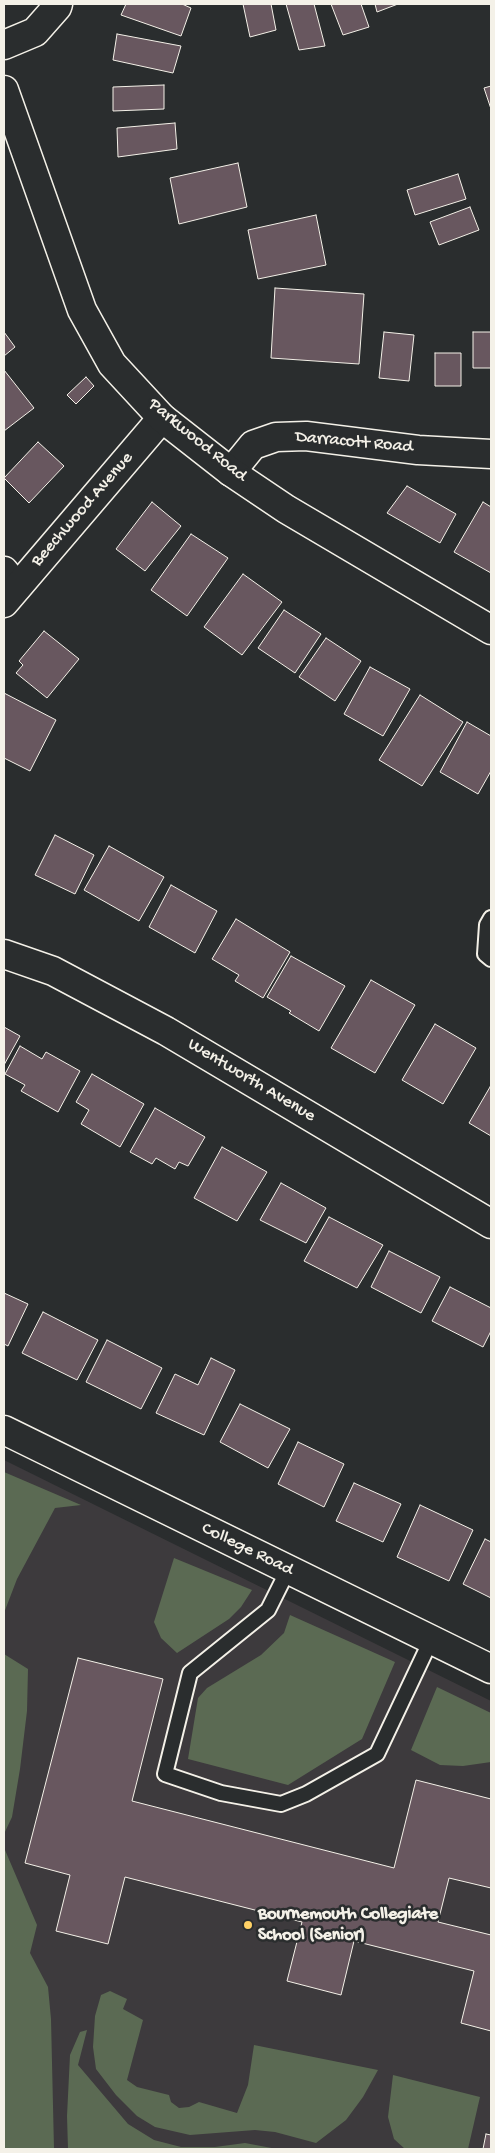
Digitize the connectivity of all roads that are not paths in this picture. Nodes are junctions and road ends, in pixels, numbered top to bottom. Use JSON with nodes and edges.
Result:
{"nodes":[{"id":1,"x":58,"y":4,"type":"edge"},
{"id":2,"x":4,"y":45,"type":"edge"},
{"id":3,"x":4,"y":90,"type":"edge"},
{"id":4,"x":162,"y":418,"type":"junction"},
{"id":5,"x":491,"y":454,"type":"edge"},
{"id":6,"x":231,"y":472,"type":"junction"},
{"id":7,"x":8,"y":587,"type":"edge"},
{"id":8,"x":491,"y":630,"type":"edge"},
{"id":9,"x":491,"y":918,"type":"edge"},
{"id":10,"x":4,"y":954,"type":"edge"},
{"id":11,"x":491,"y":959,"type":"edge"},
{"id":12,"x":491,"y":1224,"type":"edge"},
{"id":13,"x":4,"y":1430,"type":"edge"},
{"id":14,"x":288,"y":1570,"type":"junction"},
{"id":15,"x":431,"y":1640,"type":"junction"},
{"id":16,"x":491,"y":1669,"type":"edge"}],
"edges":[{"from":1,"to":2,"type":"street"},
{"from":3,"to":4,"type":"street","name":"Parkwood Road"},
{"from":4,"to":6,"type":"street","name":"Parkwood Road"},
{"from":4,"to":7,"type":"street","name":"Beechwood Avenue"},
{"from":5,"to":6,"type":"street","name":"Darracott Road"},
{"from":6,"to":8,"type":"street","name":"Parkwood Road"},
{"from":9,"to":11,"type":"lane"},
{"from":10,"to":12,"type":"street","name":"Wentworth Avenue"},
{"from":13,"to":14,"type":"street","name":"College Road"},
{"from":14,"to":15,"type":"street","name":"College Road"},
{"from":14,"to":15,"type":"lane"},
{"from":15,"to":16,"type":"street","name":"College Road"}]}
